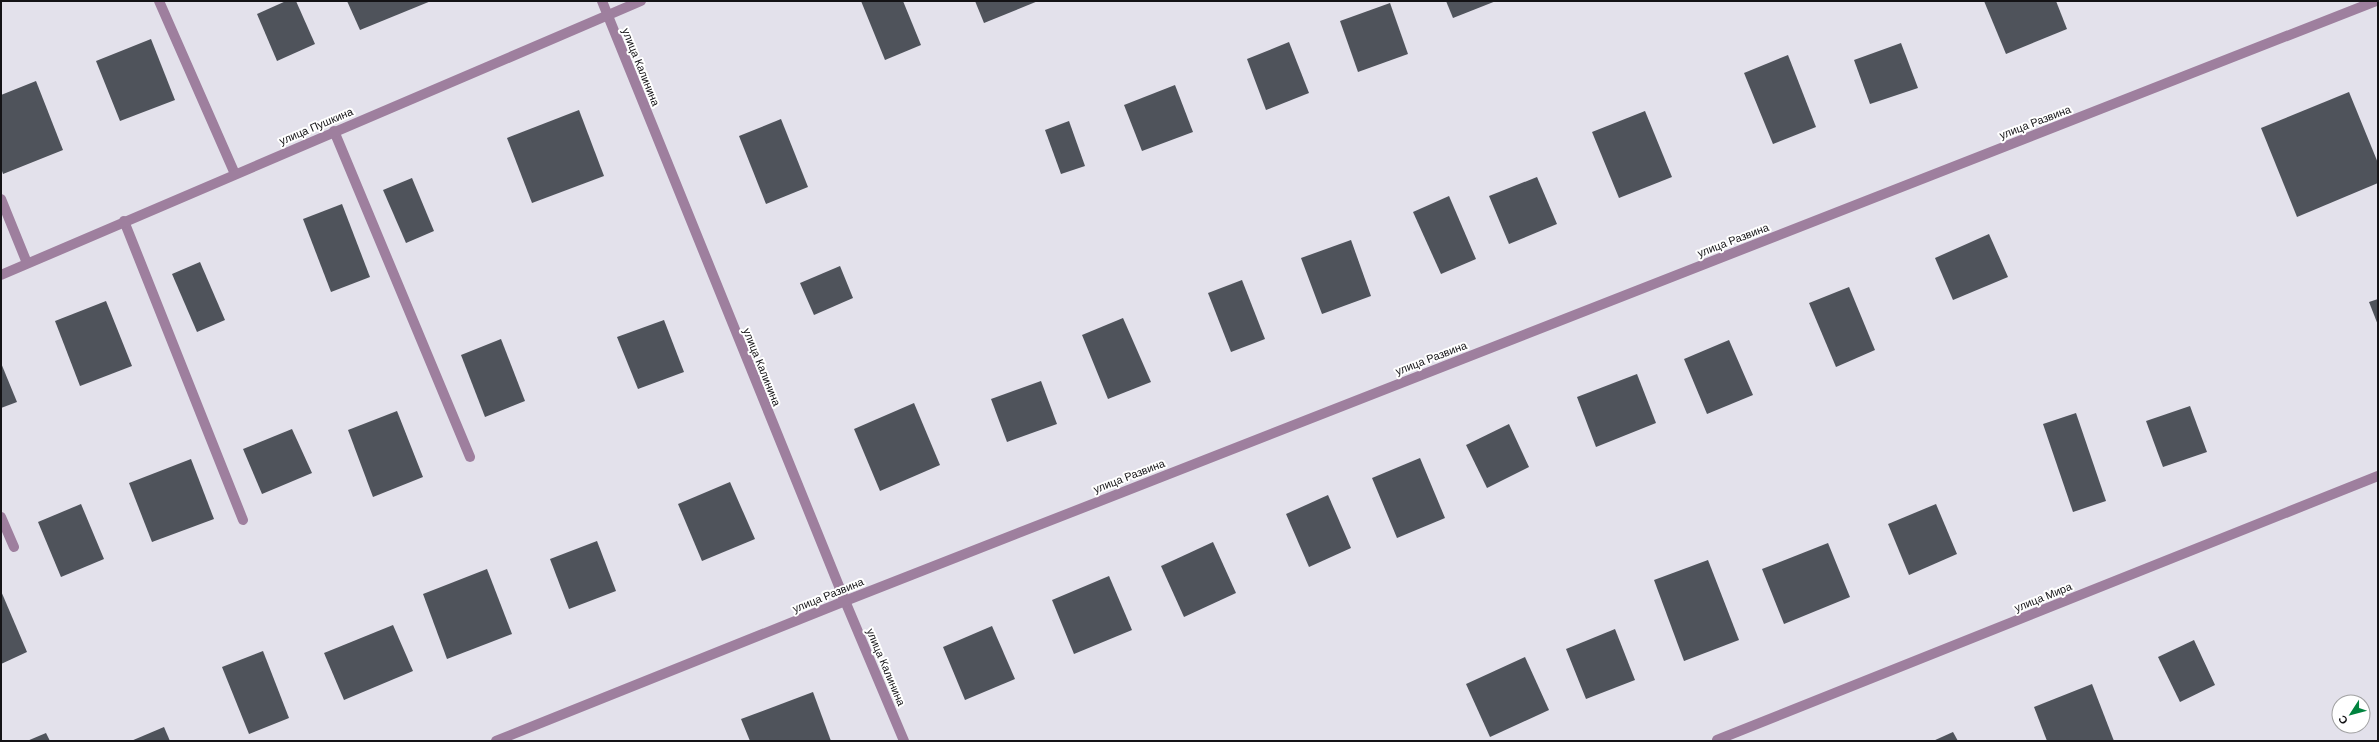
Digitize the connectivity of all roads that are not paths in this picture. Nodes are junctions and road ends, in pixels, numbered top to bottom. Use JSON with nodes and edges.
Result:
{"nodes":[{"id":1,"x":159,"y":1,"type":"edge"},
{"id":2,"x":602,"y":1,"type":"edge"},
{"id":3,"x":641,"y":1,"type":"edge"},
{"id":4,"x":2376,"y":1,"type":"edge"},
{"id":5,"x":606,"y":14,"type":"junction"},
{"id":6,"x":334,"y":131,"type":"junction"},
{"id":7,"x":235,"y":174,"type":"junction"},
{"id":8,"x":1,"y":199,"type":"edge"},
{"id":9,"x":124,"y":222,"type":"junction"},
{"id":10,"x":27,"y":263,"type":"junction"},
{"id":11,"x":1,"y":275,"type":"edge"},
{"id":12,"x":470,"y":457,"type":"dead end"},
{"id":13,"x":2378,"y":476,"type":"edge"},
{"id":14,"x":1,"y":517,"type":"edge"},
{"id":15,"x":242,"y":520,"type":"dead end"},
{"id":16,"x":14,"y":547,"type":"dead end"},
{"id":17,"x":844,"y":601,"type":"junction"},
{"id":18,"x":1716,"y":740,"type":"edge"},
{"id":19,"x":496,"y":741,"type":"edge"},
{"id":20,"x":904,"y":741,"type":"edge"}],
"edges":[{"from":1,"to":7,"type":"street"},
{"from":2,"to":5,"type":"street","name":"улица Калинина"},
{"from":3,"to":5,"type":"street","name":"улица Пушкина"},
{"from":4,"to":17,"type":"street","name":"улица Развина"},
{"from":5,"to":6,"type":"street","name":"улица Пушкина"},
{"from":5,"to":17,"type":"street","name":"улица Калинина"},
{"from":6,"to":7,"type":"street","name":"улица Пушкина"},
{"from":6,"to":12,"type":"street"},
{"from":7,"to":9,"type":"street","name":"улица Пушкина"},
{"from":8,"to":10,"type":"street"},
{"from":9,"to":10,"type":"street","name":"улица Пушкина"},
{"from":9,"to":15,"type":"street"},
{"from":10,"to":11,"type":"street","name":"улица Пушкина"},
{"from":13,"to":18,"type":"street","name":"улица Мира"},
{"from":14,"to":16,"type":"street"},
{"from":17,"to":19,"type":"street","name":"улица Развина"},
{"from":17,"to":20,"type":"street","name":"улица Калинина"}]}
